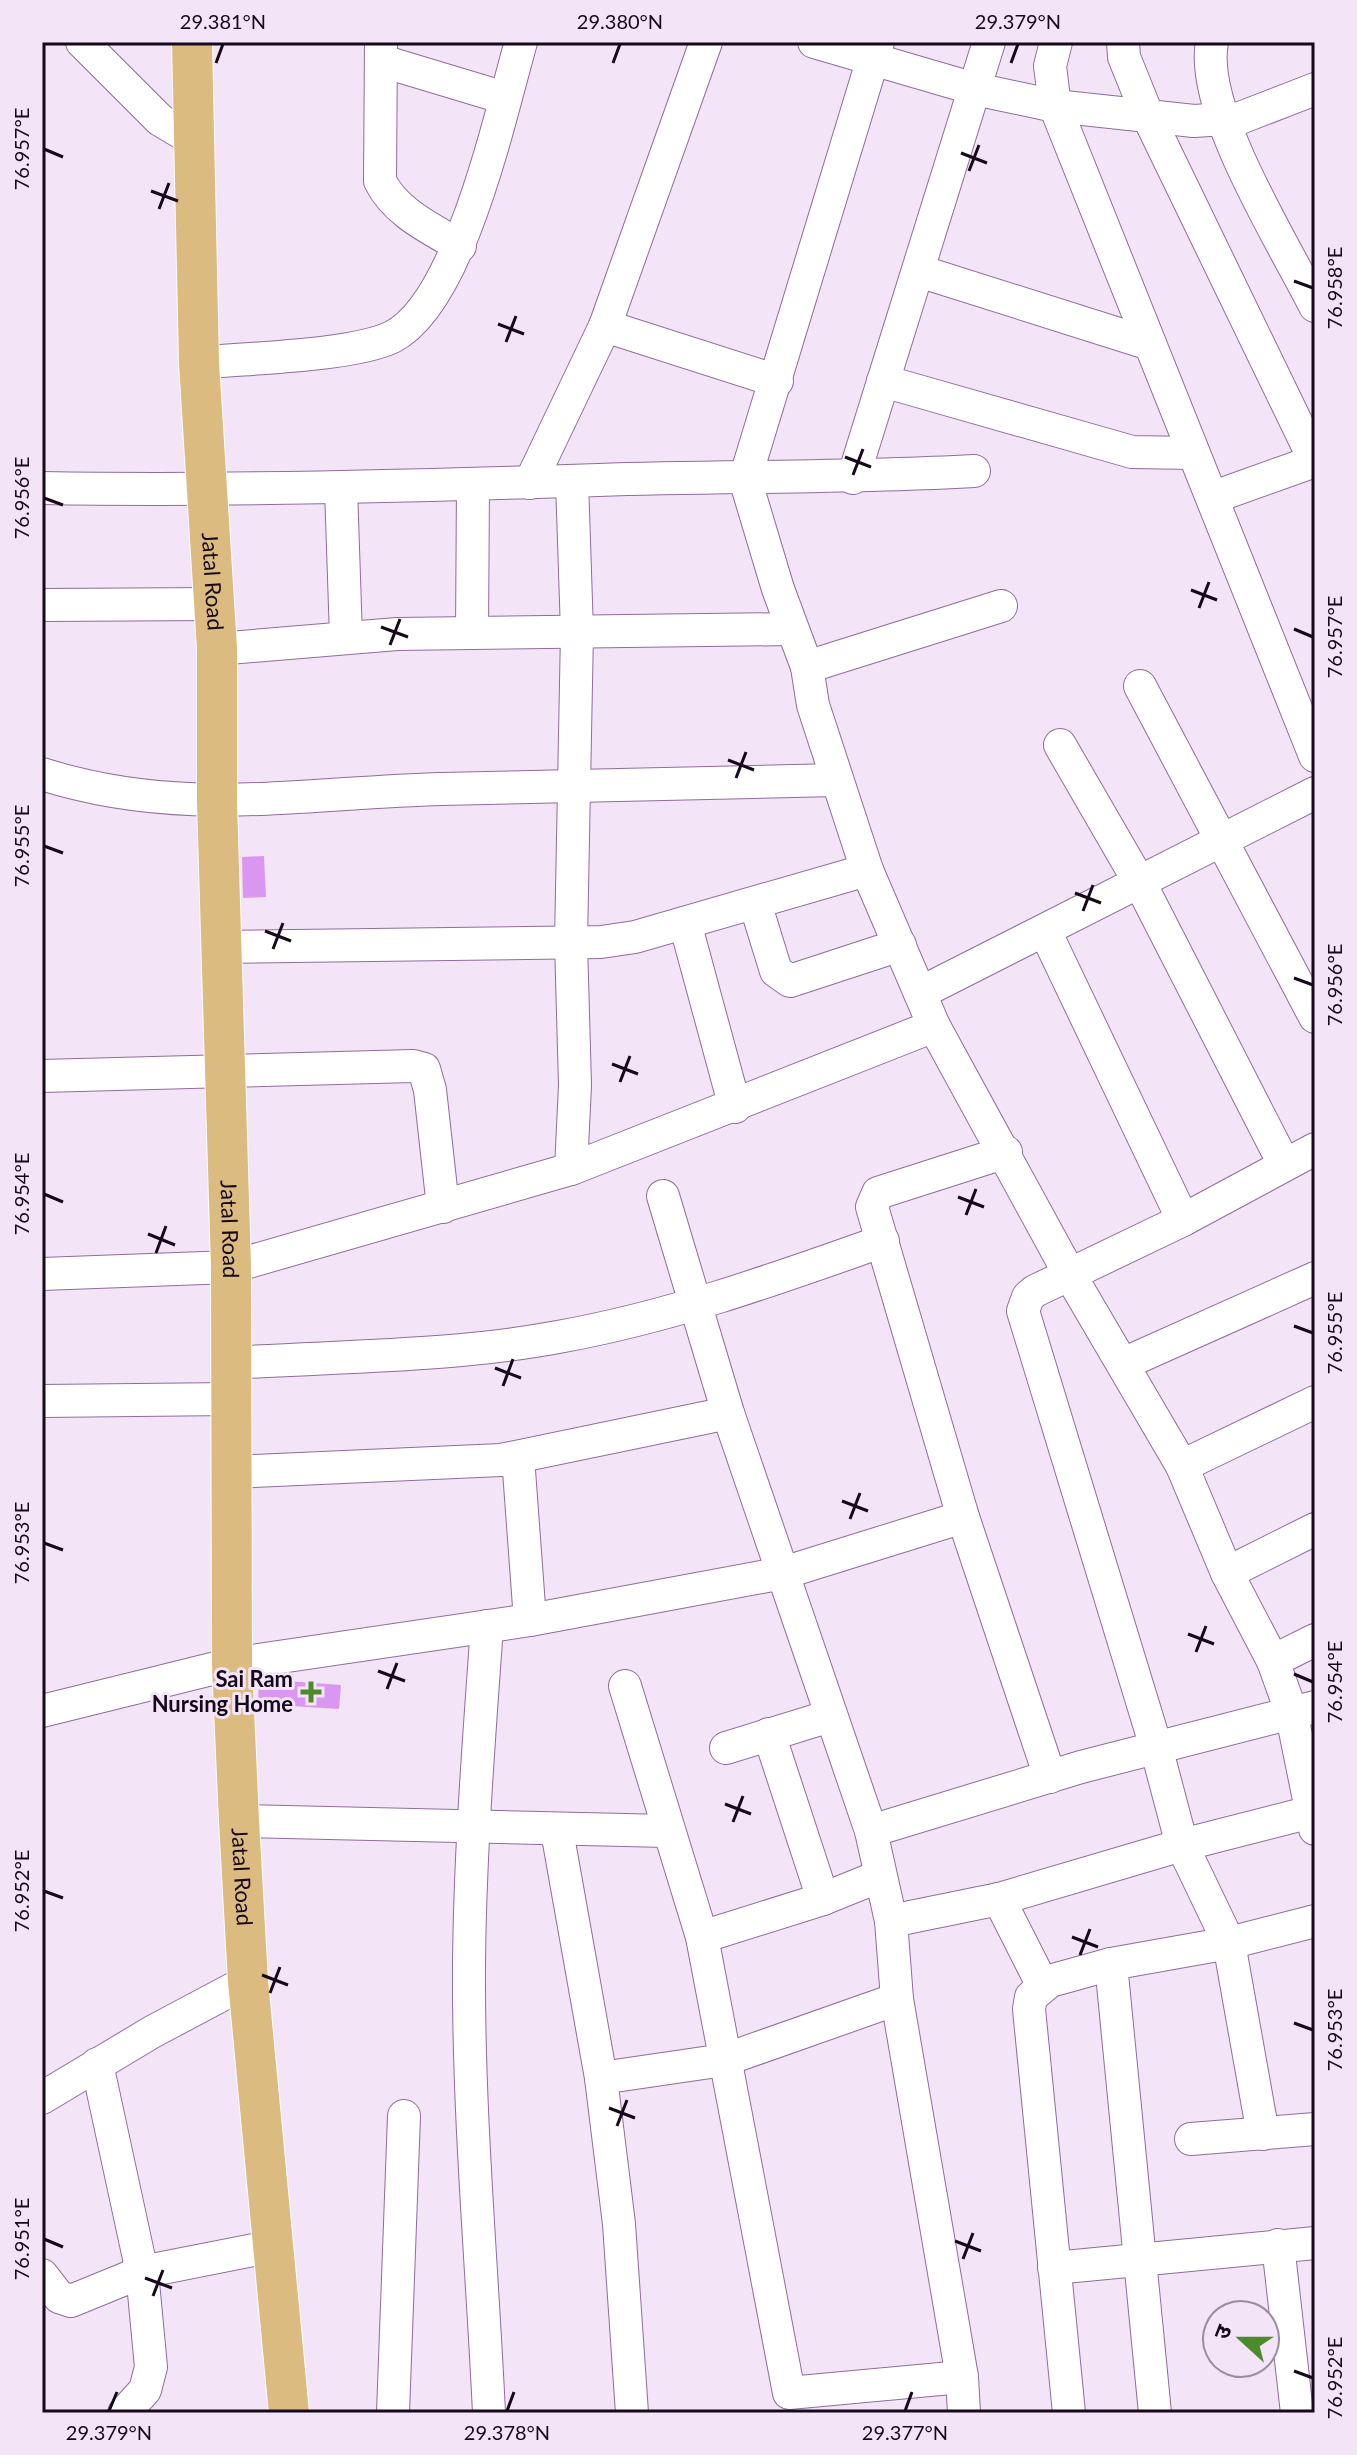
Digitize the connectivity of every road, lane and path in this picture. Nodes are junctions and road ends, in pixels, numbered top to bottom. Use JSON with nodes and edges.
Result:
{"nodes":[{"id":1,"x":82,"y":42,"type":"edge"},
{"id":2,"x":192,"y":42,"type":"edge"},
{"id":3,"x":521,"y":42,"type":"edge"},
{"id":4,"x":706,"y":42,"type":"edge"},
{"id":5,"x":814,"y":42,"type":"edge"},
{"id":6,"x":989,"y":42,"type":"edge"},
{"id":7,"x":1056,"y":42,"type":"edge"},
{"id":8,"x":1123,"y":42,"type":"edge"},
{"id":9,"x":1212,"y":42,"type":"edge"},
{"id":10,"x":875,"y":51,"type":"edge"},
{"id":11,"x":381,"y":52,"type":"edge"},
{"id":12,"x":975,"y":89,"type":"junction"},
{"id":13,"x":1315,"y":89,"type":"edge"},
{"id":14,"x":505,"y":98,"type":"junction"},
{"id":15,"x":1055,"y":106,"type":"junction"},
{"id":16,"x":1147,"y":114,"type":"junction"},
{"id":17,"x":1221,"y":121,"type":"junction"},
{"id":18,"x":192,"y":139,"type":"junction"},
{"id":19,"x":460,"y":246,"type":"junction"},
{"id":20,"x":919,"y":271,"type":"junction"},
{"id":21,"x":1315,"y":306,"type":"edge"},
{"id":22,"x":605,"y":326,"type":"junction"},
{"id":23,"x":1150,"y":344,"type":"junction"},
{"id":24,"x":199,"y":363,"type":"junction"},
{"id":25,"x":777,"y":381,"type":"junction"},
{"id":26,"x":883,"y":381,"type":"junction"},
{"id":27,"x":1193,"y":453,"type":"junction"},
{"id":28,"x":1315,"y":461,"type":"edge"},
{"id":29,"x":974,"y":471,"type":"dead end"},
{"id":30,"x":853,"y":478,"type":"junction"},
{"id":31,"x":745,"y":479,"type":"junction"},
{"id":32,"x":572,"y":481,"type":"junction"},
{"id":33,"x":530,"y":483,"type":"junction"},
{"id":34,"x":473,"y":485,"type":"junction"},
{"id":35,"x":42,"y":488,"type":"edge"},
{"id":36,"x":341,"y":488,"type":"junction"},
{"id":37,"x":206,"y":491,"type":"junction"},
{"id":38,"x":1214,"y":497,"type":"junction"},
{"id":39,"x":215,"y":604,"type":"junction"},
{"id":40,"x":42,"y":605,"type":"edge"},
{"id":41,"x":1001,"y":606,"type":"dead end"},
{"id":42,"x":792,"y":629,"type":"junction"},
{"id":43,"x":577,"y":632,"type":"junction"},
{"id":44,"x":472,"y":633,"type":"junction"},
{"id":45,"x":346,"y":637,"type":"junction"},
{"id":46,"x":217,"y":649,"type":"junction"},
{"id":47,"x":807,"y":667,"type":"junction"},
{"id":48,"x":1140,"y":686,"type":"dead end"},
{"id":49,"x":1060,"y":745,"type":"dead end"},
{"id":50,"x":1315,"y":756,"type":"edge"},
{"id":51,"x":42,"y":774,"type":"edge"},
{"id":52,"x":836,"y":780,"type":"junction"},
{"id":53,"x":575,"y":787,"type":"junction"},
{"id":54,"x":1315,"y":793,"type":"edge"},
{"id":55,"x":217,"y":802,"type":"junction"},
{"id":56,"x":1223,"y":840,"type":"junction"},
{"id":57,"x":867,"y":870,"type":"junction"},
{"id":58,"x":1141,"y":885,"type":"junction"},
{"id":59,"x":755,"y":903,"type":"junction"},
{"id":60,"x":685,"y":923,"type":"junction"},
{"id":61,"x":1045,"y":931,"type":"junction"},
{"id":62,"x":571,"y":942,"type":"junction"},
{"id":63,"x":900,"y":945,"type":"junction"},
{"id":64,"x":221,"y":947,"type":"junction"},
{"id":65,"x":920,"y":993,"type":"junction"},
{"id":66,"x":1315,"y":1017,"type":"edge"},
{"id":67,"x":934,"y":1026,"type":"junction"},
{"id":68,"x":226,"y":1069,"type":"junction"},
{"id":69,"x":42,"y":1076,"type":"edge"},
{"id":70,"x":735,"y":1107,"type":"junction"},
{"id":71,"x":1315,"y":1149,"type":"edge"},
{"id":72,"x":1006,"y":1152,"type":"junction"},
{"id":73,"x":1284,"y":1164,"type":"junction"},
{"id":74,"x":571,"y":1169,"type":"junction"},
{"id":75,"x":663,"y":1196,"type":"dead end"},
{"id":76,"x":443,"y":1207,"type":"junction"},
{"id":77,"x":1183,"y":1220,"type":"junction"},
{"id":78,"x":883,"y":1241,"type":"junction"},
{"id":79,"x":231,"y":1267,"type":"junction"},
{"id":80,"x":42,"y":1274,"type":"edge"},
{"id":81,"x":1070,"y":1275,"type":"junction"},
{"id":82,"x":1315,"y":1278,"type":"edge"},
{"id":83,"x":697,"y":1306,"type":"junction"},
{"id":84,"x":1123,"y":1364,"type":"junction"},
{"id":85,"x":231,"y":1381,"type":"junction"},
{"id":86,"x":42,"y":1401,"type":"edge"},
{"id":87,"x":1315,"y":1402,"type":"edge"},
{"id":88,"x":728,"y":1413,"type":"junction"},
{"id":89,"x":518,"y":1457,"type":"junction"},
{"id":90,"x":1182,"y":1466,"type":"junction"},
{"id":91,"x":231,"y":1472,"type":"junction"},
{"id":92,"x":963,"y":1517,"type":"junction"},
{"id":93,"x":1315,"y":1529,"type":"edge"},
{"id":94,"x":783,"y":1573,"type":"junction"},
{"id":95,"x":1227,"y":1573,"type":"junction"},
{"id":96,"x":530,"y":1620,"type":"junction"},
{"id":97,"x":487,"y":1626,"type":"junction"},
{"id":98,"x":1315,"y":1640,"type":"edge"},
{"id":99,"x":1273,"y":1661,"type":"junction"},
{"id":100,"x":232,"y":1664,"type":"junction"},
{"id":101,"x":625,"y":1686,"type":"dead end"},
{"id":102,"x":1303,"y":1709,"type":"edge"},
{"id":103,"x":42,"y":1711,"type":"edge"},
{"id":104,"x":830,"y":1716,"type":"junction"},
{"id":105,"x":769,"y":1734,"type":"junction"},
{"id":106,"x":1156,"y":1747,"type":"junction"},
{"id":107,"x":726,"y":1748,"type":"dead end"},
{"id":108,"x":1050,"y":1777,"type":"junction"},
{"id":109,"x":1313,"y":1817,"type":"edge"},
{"id":110,"x":239,"y":1821,"type":"junction"},
{"id":111,"x":472,"y":1829,"type":"junction"},
{"id":112,"x":557,"y":1831,"type":"junction"},
{"id":113,"x":667,"y":1831,"type":"junction"},
{"id":114,"x":871,"y":1831,"type":"junction"},
{"id":115,"x":1182,"y":1845,"type":"junction"},
{"id":116,"x":880,"y":1876,"type":"junction"},
{"id":117,"x":823,"y":1899,"type":"junction"},
{"id":118,"x":999,"y":1899,"type":"junction"},
{"id":119,"x":891,"y":1921,"type":"junction"},
{"id":120,"x":1315,"y":1921,"type":"edge"},
{"id":121,"x":702,"y":1937,"type":"junction"},
{"id":122,"x":1229,"y":1943,"type":"junction"},
{"id":123,"x":1111,"y":1964,"type":"junction"},
{"id":124,"x":248,"y":1981,"type":"junction"},
{"id":125,"x":1042,"y":1984,"type":"junction"},
{"id":126,"x":897,"y":1999,"type":"junction"},
{"id":127,"x":724,"y":2060,"type":"junction"},
{"id":128,"x":97,"y":2064,"type":"junction"},
{"id":129,"x":601,"y":2078,"type":"junction"},
{"id":130,"x":42,"y":2098,"type":"edge"},
{"id":131,"x":404,"y":2116,"type":"dead end"},
{"id":132,"x":1315,"y":2129,"type":"edge"},
{"id":133,"x":1263,"y":2134,"type":"junction"},
{"id":134,"x":1191,"y":2139,"type":"dead end"},
{"id":135,"x":1315,"y":2243,"type":"edge"},
{"id":136,"x":1278,"y":2245,"type":"junction"},
{"id":137,"x":274,"y":2246,"type":"junction"},
{"id":138,"x":1139,"y":2258,"type":"junction"},
{"id":139,"x":1054,"y":2268,"type":"junction"},
{"id":140,"x":142,"y":2272,"type":"junction"},
{"id":141,"x":42,"y":2275,"type":"edge"},
{"id":142,"x":962,"y":2377,"type":"junction"},
{"id":143,"x":790,"y":2403,"type":"edge"},
{"id":144,"x":124,"y":2413,"type":"edge"},
{"id":145,"x":289,"y":2413,"type":"edge"},
{"id":146,"x":393,"y":2413,"type":"edge"},
{"id":147,"x":489,"y":2413,"type":"edge"},
{"id":148,"x":632,"y":2413,"type":"edge"},
{"id":149,"x":964,"y":2413,"type":"edge"},
{"id":150,"x":1069,"y":2413,"type":"edge"},
{"id":151,"x":1155,"y":2413,"type":"edge"},
{"id":152,"x":1297,"y":2413,"type":"edge"}],
"edges":[{"from":1,"to":18,"type":"street"},
{"from":2,"to":18,"type":"main road","name":"Jatal Road"},
{"from":3,"to":14,"type":"street"},
{"from":4,"to":22,"type":"street"},
{"from":5,"to":10,"type":"street"},
{"from":6,"to":12,"type":"street"},
{"from":7,"to":15,"type":"street"},
{"from":8,"to":16,"type":"street"},
{"from":9,"to":17,"type":"street"},
{"from":10,"to":12,"type":"street"},
{"from":10,"to":25,"type":"street"},
{"from":11,"to":14,"type":"street"},
{"from":11,"to":19,"type":"street"},
{"from":12,"to":15,"type":"street"},
{"from":12,"to":20,"type":"street"},
{"from":13,"to":17,"type":"street"},
{"from":14,"to":19,"type":"street"},
{"from":15,"to":16,"type":"street"},
{"from":15,"to":23,"type":"street"},
{"from":16,"to":17,"type":"street"},
{"from":16,"to":28,"type":"street"},
{"from":17,"to":21,"type":"street"},
{"from":18,"to":24,"type":"main road","name":"Jatal Road"},
{"from":19,"to":24,"type":"street"},
{"from":20,"to":23,"type":"street"},
{"from":20,"to":26,"type":"street"},
{"from":22,"to":25,"type":"street"},
{"from":22,"to":33,"type":"street"},
{"from":23,"to":27,"type":"street"},
{"from":24,"to":37,"type":"main road","name":"Jatal Road"},
{"from":25,"to":31,"type":"street"},
{"from":26,"to":27,"type":"street"},
{"from":26,"to":30,"type":"street"},
{"from":27,"to":38,"type":"street"},
{"from":28,"to":38,"type":"street"},
{"from":29,"to":30,"type":"street"},
{"from":30,"to":31,"type":"street"},
{"from":31,"to":32,"type":"street"},
{"from":31,"to":42,"type":"street"},
{"from":32,"to":33,"type":"street"},
{"from":32,"to":43,"type":"street"},
{"from":33,"to":34,"type":"street"},
{"from":34,"to":36,"type":"street"},
{"from":34,"to":44,"type":"street"},
{"from":35,"to":37,"type":"street"},
{"from":36,"to":37,"type":"street"},
{"from":36,"to":45,"type":"street"},
{"from":37,"to":39,"type":"main road","name":"Jatal Road"},
{"from":38,"to":50,"type":"street"},
{"from":39,"to":40,"type":"street"},
{"from":39,"to":46,"type":"main road","name":"Jatal Road"},
{"from":41,"to":47,"type":"street"},
{"from":42,"to":43,"type":"street"},
{"from":42,"to":47,"type":"street"},
{"from":43,"to":44,"type":"street"},
{"from":43,"to":53,"type":"street"},
{"from":44,"to":45,"type":"street"},
{"from":45,"to":46,"type":"street"},
{"from":46,"to":55,"type":"main road","name":"Jatal Road"},
{"from":47,"to":52,"type":"street"},
{"from":48,"to":56,"type":"street"},
{"from":49,"to":58,"type":"street"},
{"from":51,"to":55,"type":"street"},
{"from":52,"to":53,"type":"street"},
{"from":52,"to":57,"type":"street"},
{"from":53,"to":55,"type":"street"},
{"from":53,"to":62,"type":"street"},
{"from":54,"to":56,"type":"street"},
{"from":55,"to":64,"type":"main road","name":"Jatal Road"},
{"from":56,"to":58,"type":"street"},
{"from":56,"to":66,"type":"street"},
{"from":57,"to":59,"type":"street"},
{"from":57,"to":63,"type":"street"},
{"from":58,"to":61,"type":"street"},
{"from":58,"to":73,"type":"street"},
{"from":59,"to":60,"type":"street"},
{"from":59,"to":63,"type":"street"},
{"from":60,"to":62,"type":"street"},
{"from":60,"to":70,"type":"street"},
{"from":61,"to":65,"type":"street"},
{"from":61,"to":77,"type":"street"},
{"from":62,"to":64,"type":"street"},
{"from":62,"to":74,"type":"street"},
{"from":63,"to":65,"type":"street"},
{"from":64,"to":68,"type":"main road","name":"Jatal Road"},
{"from":65,"to":67,"type":"street"},
{"from":67,"to":70,"type":"street"},
{"from":67,"to":72,"type":"street"},
{"from":68,"to":69,"type":"street"},
{"from":68,"to":76,"type":"street"},
{"from":68,"to":79,"type":"main road","name":"Jatal Road"},
{"from":70,"to":74,"type":"street"},
{"from":71,"to":73,"type":"street"},
{"from":72,"to":78,"type":"street"},
{"from":72,"to":81,"type":"street"},
{"from":73,"to":77,"type":"street"},
{"from":74,"to":76,"type":"street"},
{"from":75,"to":83,"type":"street"},
{"from":76,"to":79,"type":"street"},
{"from":77,"to":81,"type":"street"},
{"from":78,"to":83,"type":"street"},
{"from":78,"to":92,"type":"street"},
{"from":79,"to":80,"type":"street"},
{"from":79,"to":85,"type":"main road","name":"Jatal Road"},
{"from":81,"to":84,"type":"street"},
{"from":81,"to":106,"type":"street"},
{"from":82,"to":84,"type":"street"},
{"from":83,"to":85,"type":"street"},
{"from":83,"to":88,"type":"street"},
{"from":84,"to":90,"type":"street"},
{"from":85,"to":86,"type":"street"},
{"from":85,"to":91,"type":"main road","name":"Jatal Road"},
{"from":87,"to":90,"type":"street"},
{"from":88,"to":89,"type":"street"},
{"from":88,"to":94,"type":"street"},
{"from":89,"to":91,"type":"street"},
{"from":89,"to":96,"type":"street"},
{"from":90,"to":95,"type":"street"},
{"from":91,"to":100,"type":"main road","name":"Jatal Road"},
{"from":92,"to":94,"type":"street"},
{"from":92,"to":108,"type":"street"},
{"from":93,"to":95,"type":"street"},
{"from":94,"to":96,"type":"street"},
{"from":94,"to":104,"type":"street"},
{"from":95,"to":99,"type":"street"},
{"from":96,"to":97,"type":"street"},
{"from":97,"to":100,"type":"street"},
{"from":97,"to":111,"type":"street"},
{"from":98,"to":99,"type":"street"},
{"from":99,"to":102,"type":"street"},
{"from":100,"to":103,"type":"street"},
{"from":100,"to":110,"type":"main road","name":"Jatal Road"},
{"from":101,"to":113,"type":"street"},
{"from":102,"to":106,"type":"street"},
{"from":102,"to":109,"type":"street"},
{"from":104,"to":105,"type":"street"},
{"from":104,"to":114,"type":"street"},
{"from":105,"to":107,"type":"street"},
{"from":105,"to":117,"type":"street"},
{"from":106,"to":108,"type":"street"},
{"from":106,"to":115,"type":"street"},
{"from":108,"to":114,"type":"street"},
{"from":109,"to":115,"type":"street"},
{"from":110,"to":111,"type":"street"},
{"from":110,"to":124,"type":"main road","name":"Jatal Road"},
{"from":111,"to":112,"type":"street"},
{"from":111,"to":147,"type":"street"},
{"from":112,"to":113,"type":"street"},
{"from":112,"to":129,"type":"street"},
{"from":113,"to":121,"type":"street"},
{"from":114,"to":116,"type":"street"},
{"from":115,"to":118,"type":"street"},
{"from":115,"to":122,"type":"street"},
{"from":116,"to":117,"type":"street"},
{"from":116,"to":119,"type":"street"},
{"from":117,"to":121,"type":"street"},
{"from":118,"to":119,"type":"street"},
{"from":118,"to":125,"type":"street"},
{"from":119,"to":126,"type":"street"},
{"from":120,"to":122,"type":"street"},
{"from":121,"to":127,"type":"street"},
{"from":122,"to":123,"type":"street"},
{"from":122,"to":133,"type":"street"},
{"from":123,"to":125,"type":"street"},
{"from":123,"to":138,"type":"street"},
{"from":124,"to":128,"type":"street"},
{"from":124,"to":137,"type":"main road","name":"Jatal Road"},
{"from":125,"to":139,"type":"street"},
{"from":126,"to":127,"type":"street"},
{"from":126,"to":142,"type":"street"},
{"from":127,"to":129,"type":"street"},
{"from":127,"to":143,"type":"street"},
{"from":128,"to":130,"type":"street"},
{"from":128,"to":140,"type":"street"},
{"from":129,"to":148,"type":"street"},
{"from":131,"to":146,"type":"street"},
{"from":132,"to":133,"type":"street"},
{"from":133,"to":134,"type":"street"},
{"from":135,"to":136,"type":"street"},
{"from":136,"to":138,"type":"street"},
{"from":136,"to":152,"type":"street"},
{"from":137,"to":140,"type":"street"},
{"from":137,"to":145,"type":"main road","name":"Jatal Road"},
{"from":138,"to":139,"type":"street"},
{"from":138,"to":151,"type":"street"},
{"from":139,"to":150,"type":"street"},
{"from":140,"to":141,"type":"street"},
{"from":140,"to":144,"type":"street"},
{"from":142,"to":143,"type":"street"},
{"from":142,"to":149,"type":"street"}]}
